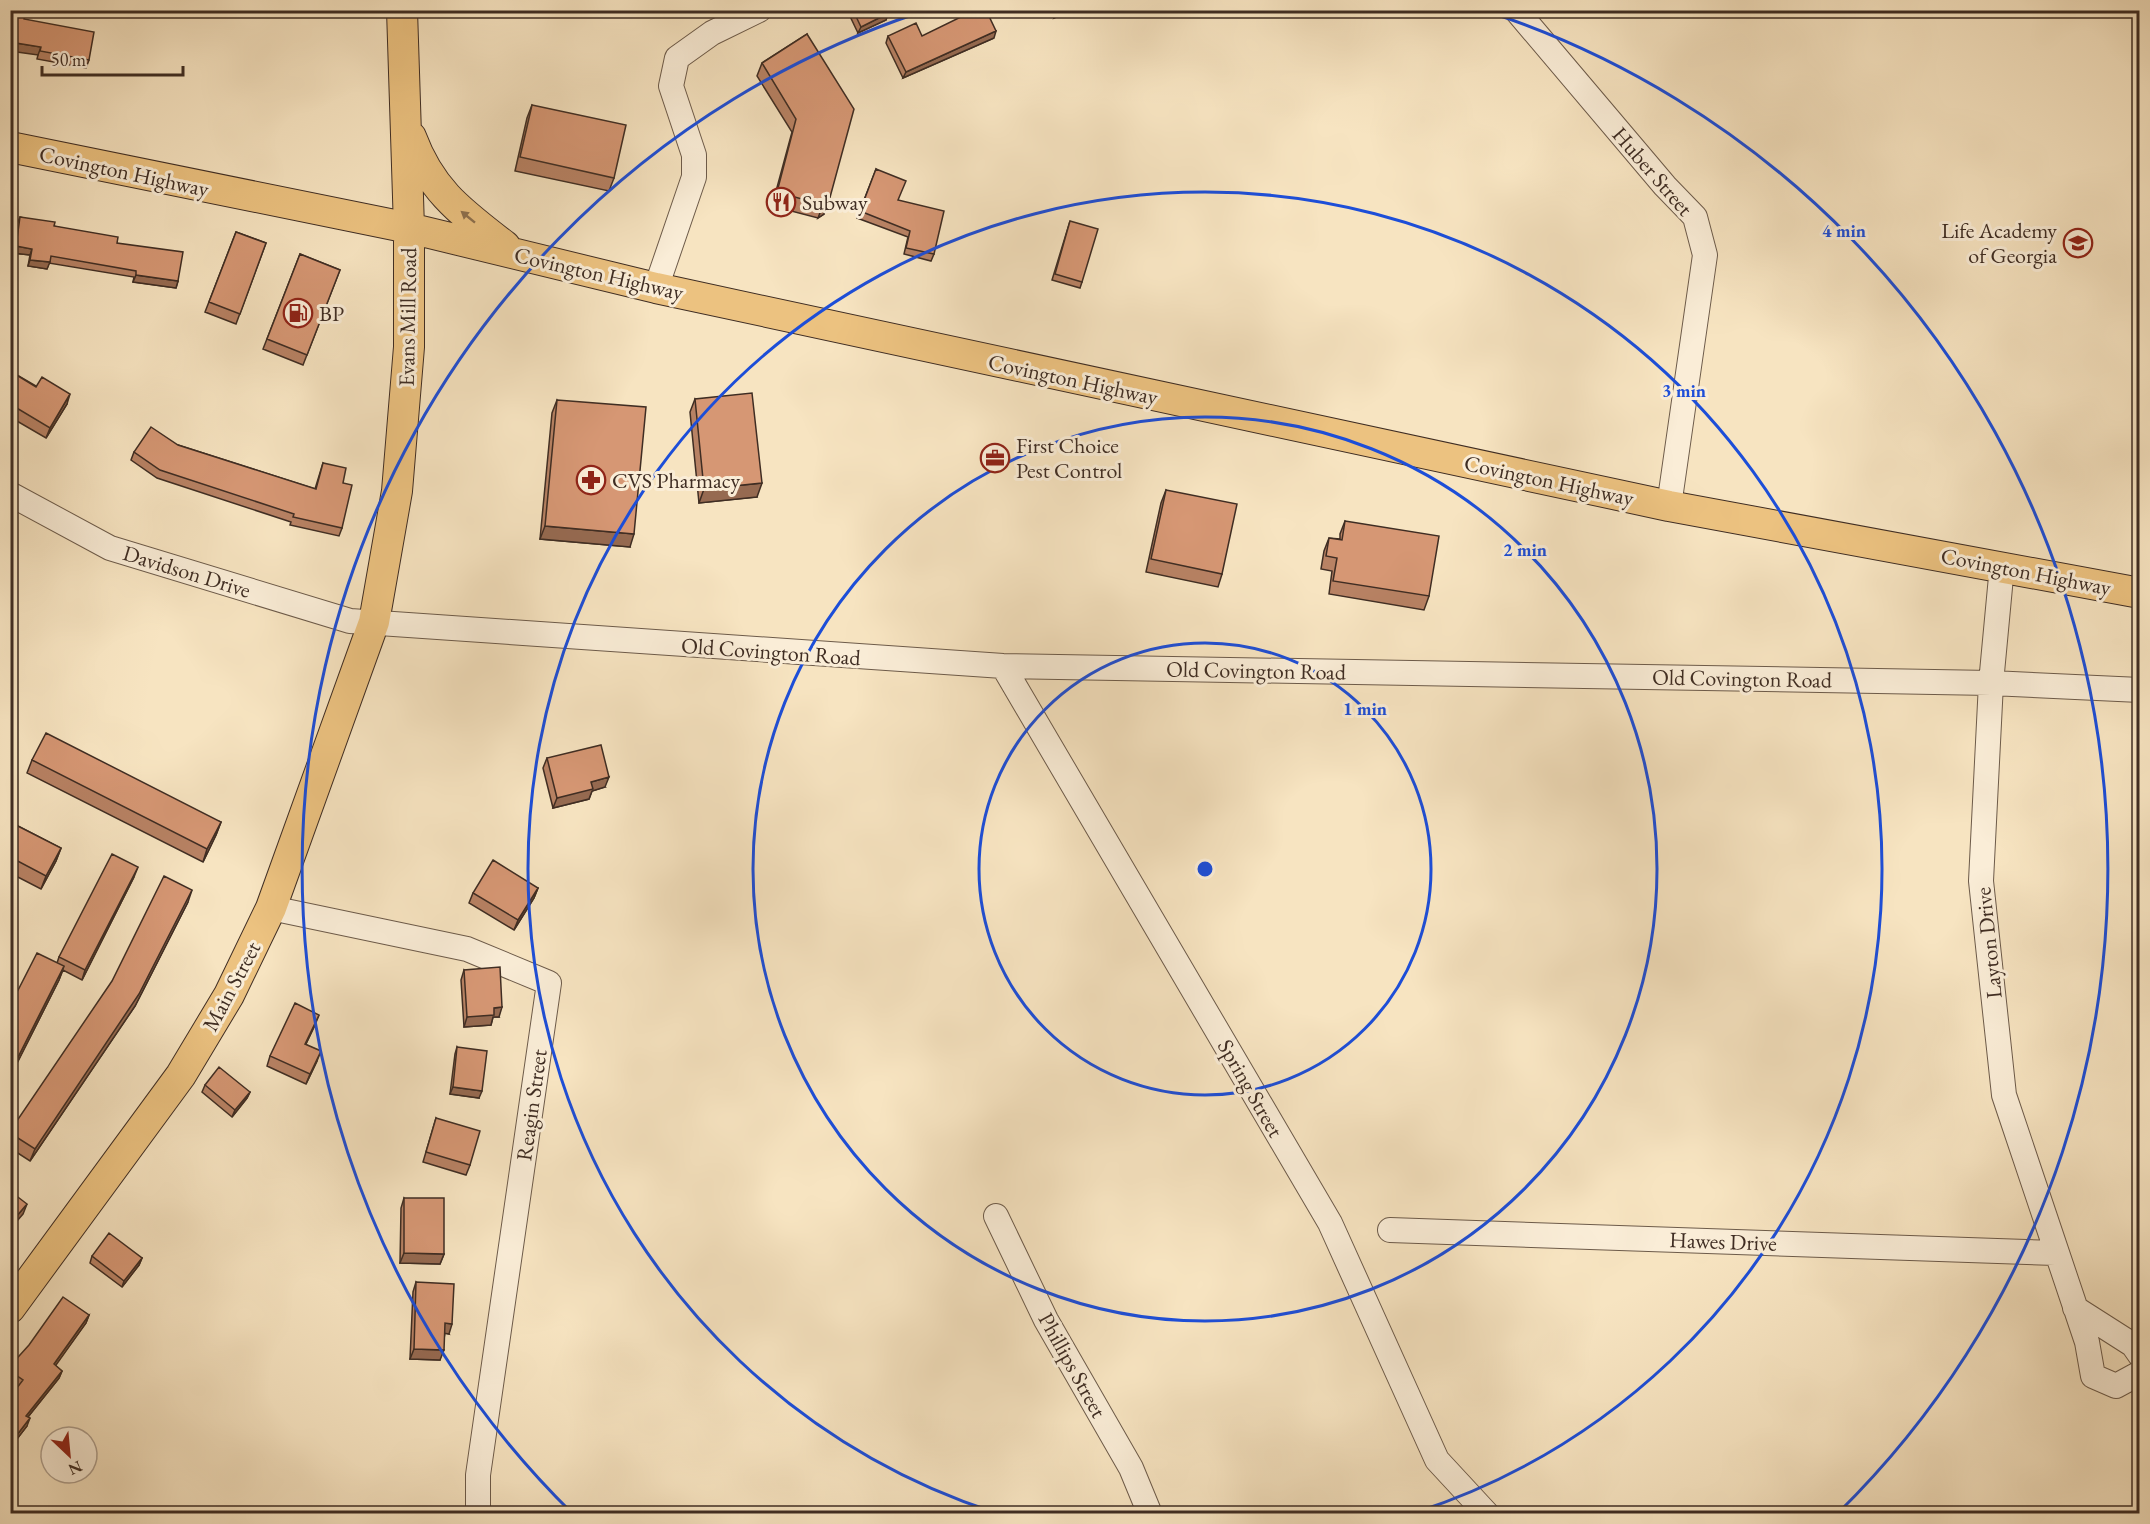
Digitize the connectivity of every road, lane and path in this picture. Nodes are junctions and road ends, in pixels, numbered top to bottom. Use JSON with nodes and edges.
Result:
{"nodes":[{"id":1,"x":402,"y":10,"type":"edge"},
{"id":2,"x":759,"y":10,"type":"edge"},
{"id":3,"x":1516,"y":10,"type":"edge"},
{"id":4,"x":405,"y":120,"type":"junction"},
{"id":5,"x":10,"y":147,"type":"edge"},
{"id":6,"x":410,"y":228,"type":"junction"},
{"id":7,"x":514,"y":253,"type":"junction"},
{"id":8,"x":656,"y":288,"type":"junction"},
{"id":9,"x":10,"y":494,"type":"edge"},
{"id":10,"x":1669,"y":506,"type":"junction"},
{"id":11,"x":2002,"y":566,"type":"junction"},
{"id":12,"x":2139,"y":593,"type":"edge"},
{"id":13,"x":374,"y":622,"type":"junction"},
{"id":14,"x":1003,"y":666,"type":"junction"},
{"id":15,"x":1991,"y":683,"type":"junction"},
{"id":16,"x":2139,"y":690,"type":"edge"},
{"id":17,"x":271,"y":908,"type":"junction"},
{"id":18,"x":996,"y":1216,"type":"dead end"},
{"id":19,"x":1390,"y":1230,"type":"dead end"},
{"id":20,"x":2055,"y":1253,"type":"junction"},
{"id":21,"x":10,"y":1308,"type":"edge"},
{"id":22,"x":2075,"y":1308,"type":"junction"},
{"id":23,"x":2139,"y":1355,"type":"edge"},
{"id":24,"x":2139,"y":1373,"type":"edge"},
{"id":25,"x":478,"y":1514,"type":"edge"},
{"id":26,"x":1150,"y":1514,"type":"edge"},
{"id":27,"x":1487,"y":1514,"type":"edge"}],
"edges":[{"from":1,"to":4,"type":"main road","name":"Evans Mill Road"},
{"from":2,"to":8,"type":"street"},
{"from":3,"to":10,"type":"street","name":"Huber Street"},
{"from":4,"to":6,"type":"main road","name":"Evans Mill Road"},
{"from":7,"to":4,"type":"main road","one_way":true},
{"from":5,"to":6,"type":"main road","name":"Covington Highway"},
{"from":6,"to":7,"type":"main road","name":"Covington Highway"},
{"from":6,"to":13,"type":"main road","name":"Evans Mill Road"},
{"from":7,"to":8,"type":"main road","name":"Covington Highway"},
{"from":8,"to":10,"type":"main road","name":"Covington Highway"},
{"from":9,"to":13,"type":"street","name":"Davidson Drive"},
{"from":10,"to":11,"type":"main road","name":"Covington Highway"},
{"from":11,"to":12,"type":"main road","name":"Covington Highway"},
{"from":11,"to":15,"type":"street","name":"Layton Drive"},
{"from":13,"to":14,"type":"street","name":"Old Covington Road"},
{"from":13,"to":17,"type":"main road","name":"Main Street"},
{"from":14,"to":15,"type":"street","name":"Old Covington Road"},
{"from":14,"to":27,"type":"street","name":"Spring Street"},
{"from":15,"to":16,"type":"street","name":"Old Covington Road"},
{"from":15,"to":20,"type":"street","name":"Layton Drive"},
{"from":17,"to":21,"type":"main road","name":"Main Street"},
{"from":17,"to":25,"type":"street","name":"Reagin Street"},
{"from":18,"to":26,"type":"street","name":"Phillips Street"},
{"from":19,"to":20,"type":"street","name":"Hawes Drive"},
{"from":20,"to":22,"type":"street","name":"Layton Drive"},
{"from":22,"to":23,"type":"street"},
{"from":22,"to":24,"type":"street","name":"Layton Drive"}]}
